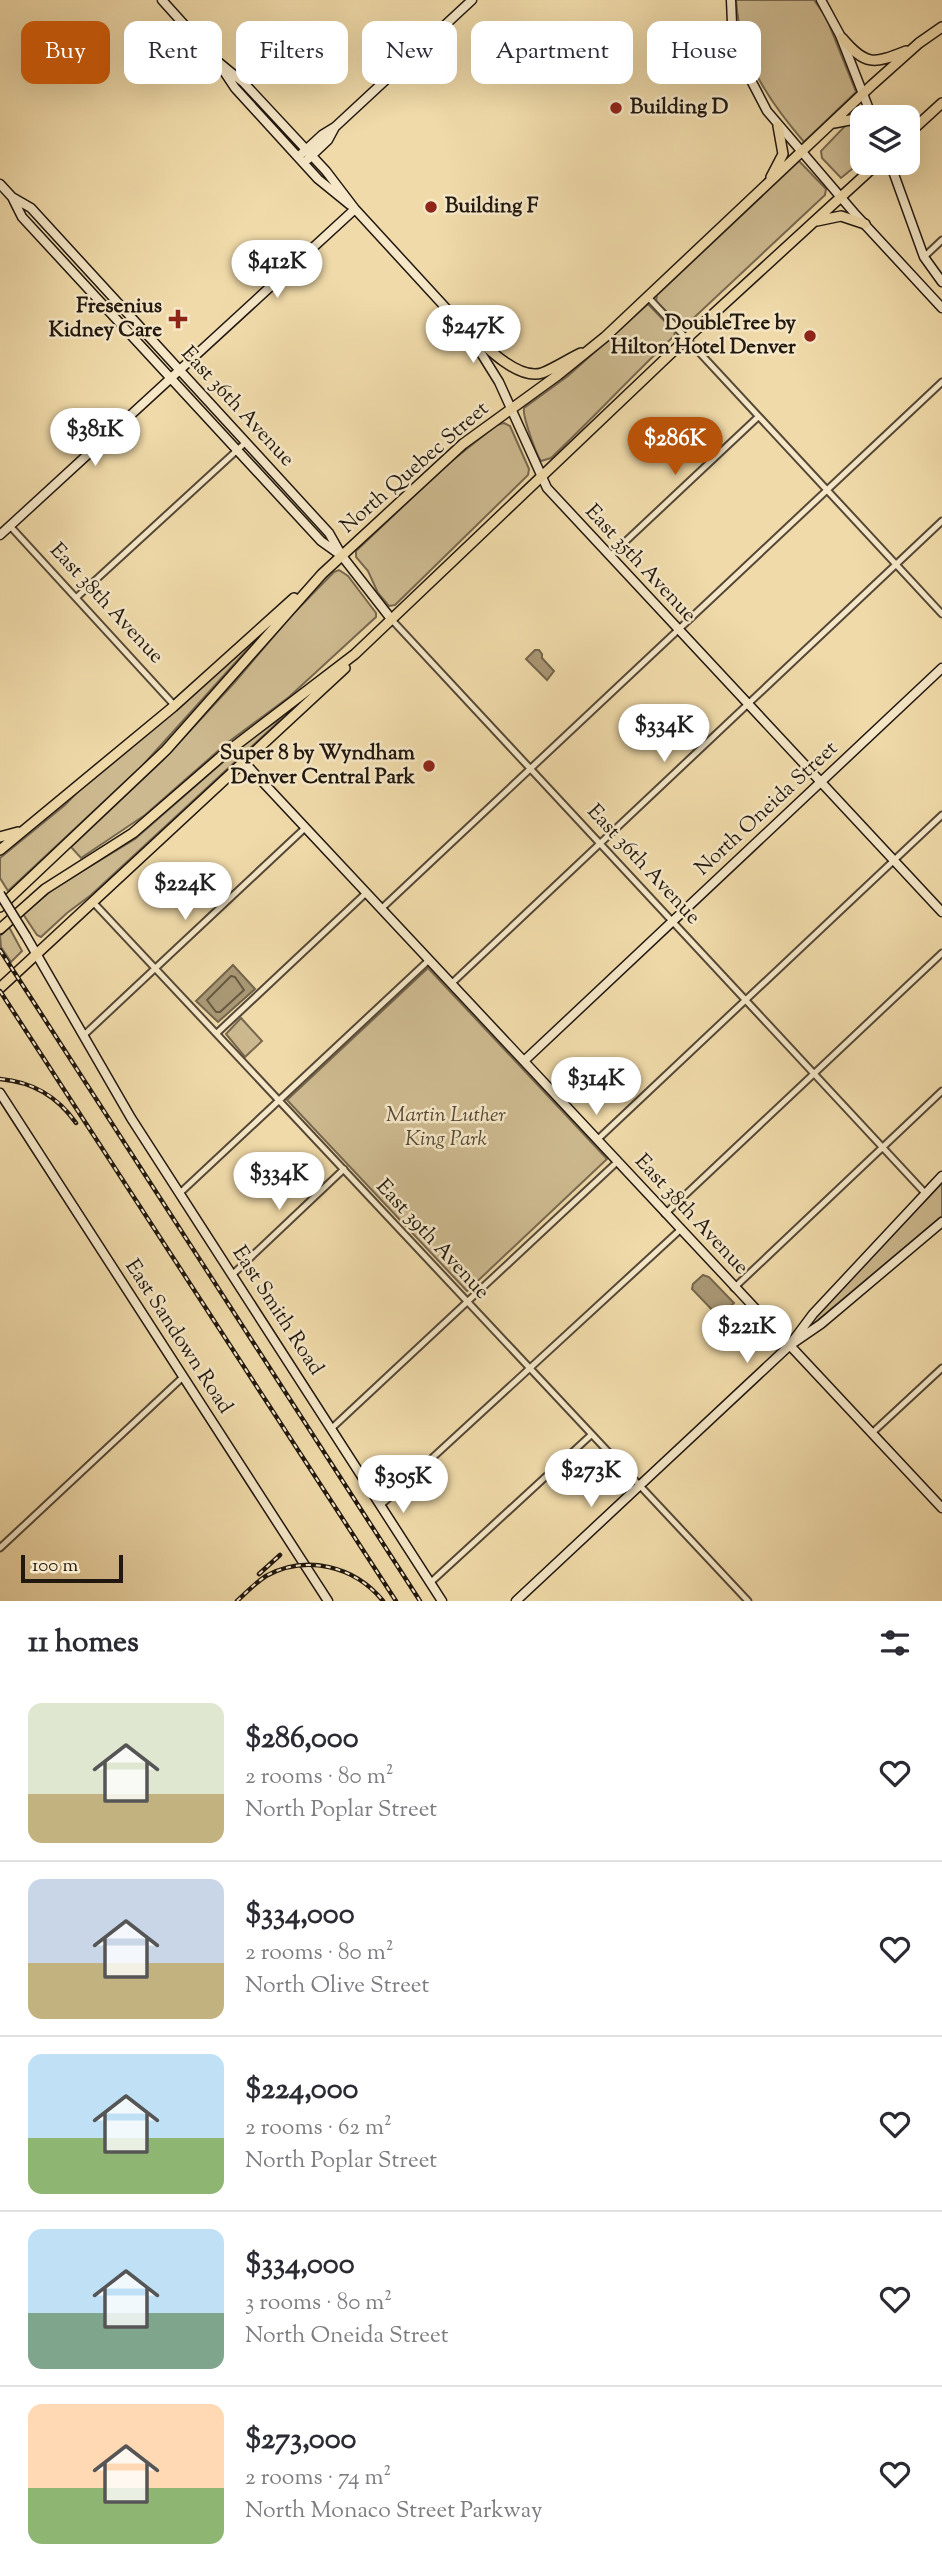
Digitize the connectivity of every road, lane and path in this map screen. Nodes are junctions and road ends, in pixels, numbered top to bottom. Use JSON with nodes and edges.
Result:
{"nodes":[{"id":1,"x":162,"y":0,"type":"edge"},
{"id":2,"x":472,"y":0,"type":"edge"},
{"id":3,"x":731,"y":0,"type":"edge"},
{"id":4,"x":821,"y":0,"type":"edge"},
{"id":5,"x":181,"y":21,"type":"edge"},
{"id":6,"x":942,"y":27,"type":"edge"},
{"id":7,"x":842,"y":38,"type":"junction"},
{"id":8,"x":914,"y":47,"type":"junction"},
{"id":9,"x":222,"y":65,"type":"edge"},
{"id":10,"x":222,"y":69,"type":"edge"},
{"id":11,"x":863,"y":93,"type":"junction"},
{"id":12,"x":942,"y":103,"type":"edge"},
{"id":13,"x":868,"y":105,"type":"edge"},
{"id":14,"x":850,"y":120,"type":"edge"},
{"id":15,"x":831,"y":123,"type":"junction"},
{"id":16,"x":920,"y":123,"type":"edge"},
{"id":17,"x":778,"y":126,"type":"junction"},
{"id":18,"x":309,"y":152,"type":"junction"},
{"id":19,"x":801,"y":153,"type":"junction"},
{"id":20,"x":301,"y":160,"type":"junction"},
{"id":21,"x":864,"y":175,"type":"edge"},
{"id":22,"x":894,"y":175,"type":"edge"},
{"id":23,"x":0,"y":184,"type":"edge"},
{"id":24,"x":764,"y":187,"type":"junction"},
{"id":25,"x":840,"y":196,"type":"junction"},
{"id":26,"x":12,"y":197,"type":"junction"},
{"id":27,"x":355,"y":209,"type":"junction"},
{"id":28,"x":812,"y":223,"type":"junction"},
{"id":29,"x":865,"y":225,"type":"junction"},
{"id":30,"x":942,"y":240,"type":"edge"},
{"id":31,"x":924,"y":257,"type":"junction"},
{"id":32,"x":942,"y":282,"type":"edge"},
{"id":33,"x":648,"y":296,"type":"junction"},
{"id":34,"x":942,"y":308,"type":"edge"},
{"id":35,"x":454,"y":316,"type":"junction"},
{"id":36,"x":686,"y":339,"type":"junction"},
{"id":37,"x":592,"y":348,"type":"junction"},
{"id":38,"x":180,"y":370,"type":"junction"},
{"id":39,"x":171,"y":378,"type":"junction"},
{"id":40,"x":942,"y":382,"type":"edge"},
{"id":41,"x":512,"y":408,"type":"junction"},
{"id":42,"x":758,"y":417,"type":"junction"},
{"id":43,"x":246,"y":442,"type":"junction"},
{"id":44,"x":237,"y":450,"type":"junction"},
{"id":45,"x":541,"y":477,"type":"junction"},
{"id":46,"x":827,"y":491,"type":"junction"},
{"id":47,"x":942,"y":521,"type":"edge"},
{"id":48,"x":10,"y":526,"type":"junction"},
{"id":49,"x":0,"y":536,"type":"edge"},
{"id":50,"x":342,"y":556,"type":"junction"},
{"id":51,"x":609,"y":557,"type":"junction"},
{"id":52,"x":896,"y":564,"type":"junction"},
{"id":53,"x":322,"y":574,"type":"junction"},
{"id":54,"x":76,"y":598,"type":"junction"},
{"id":55,"x":942,"y":614,"type":"edge"},
{"id":56,"x":392,"y":620,"type":"junction"},
{"id":57,"x":678,"y":631,"type":"junction"},
{"id":58,"x":355,"y":653,"type":"junction"},
{"id":59,"x":942,"y":668,"type":"edge"},
{"id":60,"x":747,"y":705,"type":"junction"},
{"id":61,"x":175,"y":706,"type":"junction"},
{"id":62,"x":243,"y":761,"type":"junction"},
{"id":63,"x":530,"y":770,"type":"junction"},
{"id":64,"x":820,"y":783,"type":"junction"},
{"id":65,"x":942,"y":815,"type":"edge"},
{"id":66,"x":305,"y":828,"type":"junction"},
{"id":67,"x":26,"y":829,"type":"junction"},
{"id":68,"x":0,"y":837,"type":"edge"},
{"id":69,"x":599,"y":844,"type":"junction"},
{"id":70,"x":0,"y":850,"type":"edge"},
{"id":71,"x":893,"y":860,"type":"junction"},
{"id":72,"x":366,"y":893,"type":"junction"},
{"id":73,"x":0,"y":894,"type":"edge"},
{"id":74,"x":92,"y":901,"type":"junction"},
{"id":75,"x":0,"y":907,"type":"edge"},
{"id":76,"x":381,"y":909,"type":"junction"},
{"id":77,"x":942,"y":912,"type":"edge"},
{"id":78,"x":672,"y":922,"type":"junction"},
{"id":79,"x":0,"y":929,"type":"edge"},
{"id":80,"x":37,"y":953,"type":"junction"},
{"id":81,"x":942,"y":953,"type":"edge"},
{"id":82,"x":429,"y":960,"type":"junction"},
{"id":83,"x":155,"y":968,"type":"junction"},
{"id":84,"x":451,"y":984,"type":"junction"},
{"id":85,"x":0,"y":988,"type":"edge"},
{"id":86,"x":745,"y":1000,"type":"junction"},
{"id":87,"x":217,"y":1033,"type":"junction"},
{"id":88,"x":83,"y":1036,"type":"junction"},
{"id":89,"x":524,"y":1061,"type":"junction"},
{"id":90,"x":814,"y":1073,"type":"junction"},
{"id":91,"x":942,"y":1091,"type":"edge"},
{"id":92,"x":0,"y":1093,"type":"edge"},
{"id":93,"x":279,"y":1100,"type":"junction"},
{"id":94,"x":597,"y":1140,"type":"junction"},
{"id":95,"x":883,"y":1147,"type":"junction"},
{"id":96,"x":617,"y":1162,"type":"junction"},
{"id":97,"x":344,"y":1170,"type":"junction"},
{"id":98,"x":942,"y":1176,"type":"edge"},
{"id":99,"x":180,"y":1193,"type":"junction"},
{"id":100,"x":925,"y":1193,"type":"junction"},
{"id":101,"x":665,"y":1214,"type":"junction"},
{"id":102,"x":942,"y":1222,"type":"edge"},
{"id":103,"x":680,"y":1230,"type":"junction"},
{"id":104,"x":232,"y":1275,"type":"junction"},
{"id":105,"x":737,"y":1286,"type":"junction"},
{"id":106,"x":467,"y":1301,"type":"junction"},
{"id":107,"x":789,"y":1346,"type":"junction"},
{"id":108,"x":942,"y":1368,"type":"edge"},
{"id":109,"x":530,"y":1369,"type":"junction"},
{"id":110,"x":183,"y":1377,"type":"junction"},
{"id":111,"x":332,"y":1428,"type":"junction"},
{"id":112,"x":872,"y":1433,"type":"junction"},
{"id":113,"x":591,"y":1435,"type":"junction"},
{"id":114,"x":638,"y":1485,"type":"junction"},
{"id":115,"x":380,"y":1506,"type":"junction"},
{"id":116,"x":942,"y":1507,"type":"edge"},
{"id":117,"x":0,"y":1548,"type":"edge"},
{"id":118,"x":430,"y":1583,"type":"junction"},
{"id":119,"x":328,"y":1601,"type":"edge"},
{"id":120,"x":442,"y":1601,"type":"edge"},
{"id":121,"x":516,"y":1601,"type":"edge"},
{"id":122,"x":748,"y":1601,"type":"edge"}],
"edges":[{"from":1,"to":5,"type":"street","name":"East 35th Avenue"},
{"from":2,"to":18,"type":"street"},
{"from":3,"to":17,"type":"street"},
{"from":4,"to":7,"type":"street"},
{"from":6,"to":8,"type":"main road","name":"North Quebec Street"},
{"from":7,"to":8,"type":"main road"},
{"from":7,"to":11,"type":"street"},
{"from":8,"to":11,"type":"main road","name":"North Quebec Street"},
{"from":9,"to":18,"type":"street","name":"East 35th Avenue"},
{"from":10,"to":20,"type":"street","name":"East 35th Avenue"},
{"from":11,"to":13,"type":"street"},
{"from":11,"to":15,"type":"main road","name":"North Quebec Street"},
{"from":12,"to":16,"type":"main road"},
{"from":14,"to":15,"type":"main road"},
{"from":15,"to":19,"type":"main road","name":"North Quebec Street"},
{"from":17,"to":19,"type":"street"},
{"from":17,"to":24,"type":"main road"},
{"from":18,"to":20,"type":"street"},
{"from":18,"to":27,"type":"street","name":"East 35th Avenue"},
{"from":19,"to":24,"type":"main road","name":"North Quebec Street"},
{"from":19,"to":25,"type":"street"},
{"from":20,"to":27,"type":"street","name":"East 35th Avenue"},
{"from":21,"to":25,"type":"main road"},
{"from":22,"to":31,"type":"street"},
{"from":23,"to":26,"type":"street","name":"East 36th Avenue"},
{"from":24,"to":33,"type":"main road","name":"North Quebec Street"},
{"from":25,"to":28,"type":"main road"},
{"from":25,"to":29,"type":"street"},
{"from":26,"to":38,"type":"street","name":"East 36th Avenue"},
{"from":26,"to":39,"type":"street","name":"East 36th Avenue"},
{"from":27,"to":35,"type":"street","name":"East 35th Avenue"},
{"from":27,"to":38,"type":"street"},
{"from":28,"to":29,"type":"main road"},
{"from":28,"to":36,"type":"main road"},
{"from":29,"to":34,"type":"street"},
{"from":30,"to":31,"type":"street"},
{"from":31,"to":32,"type":"street"},
{"from":33,"to":36,"type":"street"},
{"from":33,"to":37,"type":"main road","name":"North Quebec Street"},
{"from":35,"to":37,"type":"main road"},
{"from":35,"to":41,"type":"street","name":"East 35th Avenue"},
{"from":36,"to":42,"type":"street"},
{"from":36,"to":45,"type":"main road"},
{"from":37,"to":41,"type":"main road","name":"North Quebec Street"},
{"from":38,"to":39,"type":"street"},
{"from":38,"to":43,"type":"street","name":"East 36th Avenue"},
{"from":39,"to":44,"type":"street","name":"East 36th Avenue"},
{"from":39,"to":48,"type":"street"},
{"from":40,"to":46,"type":"street"},
{"from":41,"to":45,"type":"street","name":"East 35th Avenue"},
{"from":41,"to":50,"type":"main road","name":"North Quebec Street"},
{"from":42,"to":46,"type":"street"},
{"from":42,"to":51,"type":"street"},
{"from":43,"to":44,"type":"street"},
{"from":43,"to":50,"type":"street","name":"East 36th Avenue"},
{"from":44,"to":50,"type":"street","name":"East 36th Avenue"},
{"from":44,"to":54,"type":"street"},
{"from":45,"to":51,"type":"street","name":"East 35th Avenue"},
{"from":45,"to":56,"type":"main road"},
{"from":46,"to":52,"type":"street"},
{"from":46,"to":57,"type":"street"},
{"from":47,"to":52,"type":"street"},
{"from":48,"to":49,"type":"street"},
{"from":48,"to":54,"type":"street","name":"East 38th Avenue"},
{"from":50,"to":53,"type":"main road","name":"North Quebec Street"},
{"from":50,"to":56,"type":"street","name":"East 36th Avenue"},
{"from":51,"to":57,"type":"street","name":"East 35th Avenue"},
{"from":52,"to":55,"type":"street"},
{"from":52,"to":60,"type":"street"},
{"from":53,"to":61,"type":"main road"},
{"from":53,"to":75,"type":"main road","name":"North Quebec Street"},
{"from":54,"to":61,"type":"street","name":"East 38th Avenue"},
{"from":56,"to":58,"type":"main road"},
{"from":56,"to":63,"type":"street","name":"East 36th Avenue"},
{"from":57,"to":60,"type":"street","name":"East 35th Avenue"},
{"from":57,"to":63,"type":"street"},
{"from":58,"to":62,"type":"main road"},
{"from":58,"to":79,"type":"main road"},
{"from":59,"to":64,"type":"street","name":"North Oneida Street"},
{"from":60,"to":64,"type":"street","name":"East 35th Avenue"},
{"from":60,"to":69,"type":"street"},
{"from":61,"to":67,"type":"main road"},
{"from":62,"to":66,"type":"street","name":"East 38th Avenue"},
{"from":62,"to":74,"type":"main road"},
{"from":63,"to":69,"type":"street","name":"East 36th Avenue"},
{"from":63,"to":76,"type":"street"},
{"from":64,"to":71,"type":"street","name":"East 35th Avenue"},
{"from":64,"to":78,"type":"street","name":"North Oneida Street"},
{"from":65,"to":71,"type":"street"},
{"from":66,"to":72,"type":"street","name":"East 38th Avenue"},
{"from":66,"to":83,"type":"street"},
{"from":67,"to":68,"type":"main road"},
{"from":67,"to":70,"type":"main road"},
{"from":69,"to":78,"type":"street","name":"East 36th Avenue"},
{"from":69,"to":84,"type":"street"},
{"from":71,"to":77,"type":"street","name":"East 35th Avenue"},
{"from":71,"to":86,"type":"street"},
{"from":72,"to":76,"type":"street","name":"East 38th Avenue"},
{"from":72,"to":87,"type":"street"},
{"from":73,"to":80,"type":"street","name":"East Smith Road","bridge":true},
{"from":74,"to":80,"type":"main road"},
{"from":74,"to":83,"type":"street","name":"East 39th Avenue"},
{"from":76,"to":82,"type":"street","name":"East 38th Avenue"},
{"from":78,"to":86,"type":"street","name":"East 36th Avenue"},
{"from":78,"to":89,"type":"street","name":"North Oneida Street"},
{"from":80,"to":85,"type":"main road"},
{"from":80,"to":88,"type":"street","name":"East Smith Road"},
{"from":81,"to":90,"type":"street"},
{"from":82,"to":84,"type":"street","name":"East 38th Avenue"},
{"from":82,"to":93,"type":"street"},
{"from":83,"to":87,"type":"street","name":"East 39th Avenue"},
{"from":83,"to":88,"type":"street"},
{"from":84,"to":89,"type":"street","name":"East 38th Avenue"},
{"from":86,"to":90,"type":"street","name":"East 36th Avenue"},
{"from":86,"to":94,"type":"street"},
{"from":87,"to":93,"type":"street","name":"East 39th Avenue"},
{"from":88,"to":99,"type":"street","name":"East Smith Road"},
{"from":89,"to":94,"type":"street","name":"East 38th Avenue"},
{"from":90,"to":95,"type":"street","name":"East 36th Avenue"},
{"from":90,"to":101,"type":"street"},
{"from":91,"to":95,"type":"street"},
{"from":92,"to":110,"type":"street","name":"East Sandown Road"},
{"from":93,"to":97,"type":"street","name":"East 39th Avenue"},
{"from":93,"to":99,"type":"street"},
{"from":94,"to":96,"type":"street","name":"East 38th Avenue"},
{"from":95,"to":100,"type":"street","name":"East 36th Avenue"},
{"from":95,"to":105,"type":"street"},
{"from":96,"to":101,"type":"street","name":"East 38th Avenue"},
{"from":96,"to":106,"type":"street"},
{"from":97,"to":104,"type":"street"},
{"from":97,"to":106,"type":"street","name":"East 39th Avenue"},
{"from":98,"to":100,"type":"street"},
{"from":99,"to":104,"type":"street","name":"East Smith Road"},
{"from":100,"to":107,"type":"street"},
{"from":101,"to":103,"type":"street","name":"East 38th Avenue"},
{"from":102,"to":107,"type":"street"},
{"from":103,"to":105,"type":"street","name":"East 38th Avenue"},
{"from":103,"to":109,"type":"street"},
{"from":104,"to":111,"type":"street","name":"East Smith Road"},
{"from":105,"to":107,"type":"street","name":"East 38th Avenue"},
{"from":106,"to":109,"type":"street","name":"East 39th Avenue"},
{"from":106,"to":111,"type":"street"},
{"from":107,"to":112,"type":"street","name":"East 38th Avenue"},
{"from":107,"to":114,"type":"street"},
{"from":108,"to":112,"type":"street"},
{"from":109,"to":113,"type":"street","name":"East 39th Avenue"},
{"from":109,"to":115,"type":"street"},
{"from":110,"to":117,"type":"street"},
{"from":110,"to":119,"type":"street","name":"East Sandown Road"},
{"from":111,"to":115,"type":"street","name":"East Smith Road"},
{"from":112,"to":116,"type":"street","name":"East 38th Avenue"},
{"from":113,"to":114,"type":"street","name":"East 39th Avenue"},
{"from":113,"to":118,"type":"street"},
{"from":114,"to":121,"type":"street"},
{"from":114,"to":122,"type":"street","name":"East 39th Avenue"},
{"from":115,"to":118,"type":"street","name":"East Smith Road"},
{"from":118,"to":120,"type":"street","name":"East Smith Road"}]}
